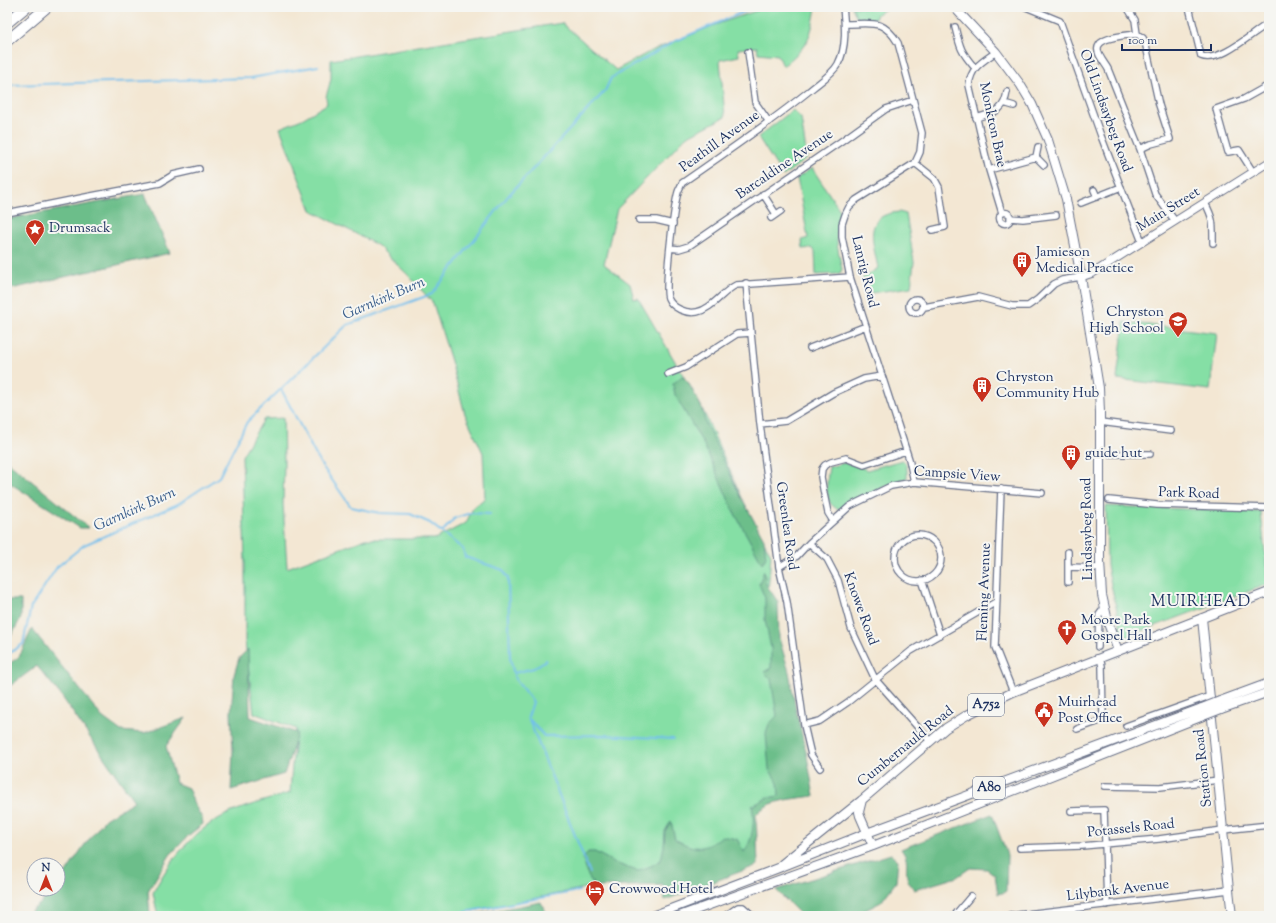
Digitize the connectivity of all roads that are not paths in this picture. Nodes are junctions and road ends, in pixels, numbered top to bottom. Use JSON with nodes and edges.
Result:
{"nodes":[{"id":1,"x":26,"y":7,"type":"edge"},
{"id":2,"x":47,"y":7,"type":"edge"},
{"id":3,"x":844,"y":7,"type":"edge"},
{"id":4,"x":954,"y":7,"type":"edge"},
{"id":5,"x":1026,"y":7,"type":"edge"},
{"id":6,"x":1127,"y":7,"type":"edge"},
{"id":7,"x":1189,"y":7,"type":"edge"},
{"id":8,"x":7,"y":23,"type":"edge"},
{"id":9,"x":845,"y":24,"type":"junction"},
{"id":10,"x":1269,"y":24,"type":"edge"},
{"id":11,"x":955,"y":27,"type":"dead end"},
{"id":12,"x":1137,"y":34,"type":"junction"},
{"id":13,"x":7,"y":40,"type":"edge"},
{"id":14,"x":748,"y":52,"type":"dead end"},
{"id":15,"x":996,"y":52,"type":"junction"},
{"id":16,"x":975,"y":68,"type":"junction"},
{"id":17,"x":1269,"y":84,"type":"edge"},
{"id":18,"x":1006,"y":92,"type":"dead end"},
{"id":19,"x":914,"y":100,"type":"junction"},
{"id":20,"x":1004,"y":103,"type":"junction"},
{"id":21,"x":1014,"y":106,"type":"dead end"},
{"id":22,"x":976,"y":118,"type":"junction"},
{"id":23,"x":768,"y":122,"type":"junction"},
{"id":24,"x":1038,"y":146,"type":"dead end"},
{"id":25,"x":1140,"y":149,"type":"junction"},
{"id":26,"x":1036,"y":157,"type":"junction"},
{"id":27,"x":1269,"y":162,"type":"edge"},
{"id":28,"x":915,"y":163,"type":"junction"},
{"id":29,"x":1044,"y":165,"type":"dead end"},
{"id":30,"x":199,"y":169,"type":"dead end"},
{"id":31,"x":989,"y":170,"type":"junction"},
{"id":32,"x":1253,"y":172,"type":"junction"},
{"id":33,"x":1121,"y":187,"type":"junction"},
{"id":34,"x":1094,"y":190,"type":"dead end"},
{"id":35,"x":763,"y":194,"type":"junction"},
{"id":36,"x":1097,"y":197,"type":"junction"},
{"id":37,"x":1080,"y":203,"type":"dead end"},
{"id":38,"x":1205,"y":203,"type":"junction"},
{"id":39,"x":7,"y":213,"type":"edge"},
{"id":40,"x":1002,"y":213,"type":"junction"},
{"id":41,"x":776,"y":214,"type":"dead end"},
{"id":42,"x":1056,"y":215,"type":"dead end"},
{"id":43,"x":1010,"y":218,"type":"junction"},
{"id":44,"x":639,"y":220,"type":"dead end"},
{"id":45,"x":1175,"y":221,"type":"junction"},
{"id":46,"x":673,"y":224,"type":"junction"},
{"id":47,"x":932,"y":230,"type":"dead end"},
{"id":48,"x":1142,"y":242,"type":"junction"},
{"id":49,"x":1213,"y":243,"type":"dead end"},
{"id":50,"x":670,"y":248,"type":"junction"},
{"id":51,"x":850,"y":277,"type":"junction"},
{"id":52,"x":1081,"y":277,"type":"junction"},
{"id":53,"x":746,"y":283,"type":"junction"},
{"id":54,"x":924,"y":307,"type":"dead end"},
{"id":55,"x":866,"y":326,"type":"junction"},
{"id":56,"x":751,"y":333,"type":"junction"},
{"id":57,"x":810,"y":348,"type":"dead end"},
{"id":58,"x":668,"y":374,"type":"dead end"},
{"id":59,"x":882,"y":376,"type":"junction"},
{"id":60,"x":1100,"y":422,"type":"junction"},
{"id":61,"x":760,"y":424,"type":"junction"},
{"id":62,"x":1171,"y":431,"type":"dead end"},
{"id":63,"x":906,"y":451,"type":"junction"},
{"id":64,"x":1100,"y":454,"type":"junction"},
{"id":65,"x":1150,"y":454,"type":"dead end"},
{"id":66,"x":914,"y":482,"type":"junction"},
{"id":67,"x":1001,"y":489,"type":"junction"},
{"id":68,"x":1042,"y":492,"type":"dead end"},
{"id":69,"x":1109,"y":500,"type":"dead end"},
{"id":70,"x":1269,"y":508,"type":"edge"},
{"id":71,"x":833,"y":521,"type":"junction"},
{"id":72,"x":809,"y":543,"type":"junction"},
{"id":73,"x":1068,"y":552,"type":"dead end"},
{"id":74,"x":779,"y":567,"type":"junction"},
{"id":75,"x":1068,"y":568,"type":"junction"},
{"id":76,"x":1100,"y":568,"type":"junction"},
{"id":77,"x":922,"y":580,"type":"junction"},
{"id":78,"x":1068,"y":582,"type":"dead end"},
{"id":79,"x":1269,"y":592,"type":"edge"},
{"id":80,"x":996,"y":602,"type":"junction"},
{"id":81,"x":1105,"y":607,"type":"junction"},
{"id":82,"x":1202,"y":618,"type":"junction"},
{"id":83,"x":940,"y":634,"type":"junction"},
{"id":84,"x":1098,"y":647,"type":"dead end"},
{"id":85,"x":1118,"y":651,"type":"junction"},
{"id":86,"x":1100,"y":658,"type":"junction"},
{"id":87,"x":875,"y":679,"type":"junction"},
{"id":88,"x":1269,"y":683,"type":"edge"},
{"id":89,"x":1013,"y":692,"type":"junction"},
{"id":90,"x":1269,"y":692,"type":"edge"},
{"id":91,"x":1210,"y":696,"type":"junction"},
{"id":92,"x":1221,"y":705,"type":"junction"},
{"id":93,"x":804,"y":725,"type":"junction"},
{"id":94,"x":1126,"y":726,"type":"dead end"},
{"id":95,"x":1077,"y":729,"type":"dead end"},
{"id":96,"x":930,"y":741,"type":"junction"},
{"id":97,"x":820,"y":768,"type":"dead end"},
{"id":98,"x":1219,"y":780,"type":"junction"},
{"id":99,"x":1105,"y":786,"type":"dead end"},
{"id":100,"x":862,"y":800,"type":"junction"},
{"id":101,"x":1071,"y":810,"type":"dead end"},
{"id":102,"x":1269,"y":825,"type":"edge"},
{"id":103,"x":1223,"y":830,"type":"junction"},
{"id":104,"x":867,"y":833,"type":"junction"},
{"id":105,"x":1105,"y":843,"type":"junction"},
{"id":106,"x":873,"y":846,"type":"junction"},
{"id":107,"x":1020,"y":848,"type":"dead end"},
{"id":108,"x":776,"y":870,"type":"junction"},
{"id":109,"x":1228,"y":890,"type":"junction"},
{"id":110,"x":971,"y":896,"type":"dead end"},
{"id":111,"x":679,"y":905,"type":"junction"},
{"id":112,"x":1107,"y":905,"type":"junction"},
{"id":113,"x":652,"y":916,"type":"edge"},
{"id":114,"x":681,"y":916,"type":"edge"},
{"id":115,"x":725,"y":916,"type":"edge"},
{"id":116,"x":753,"y":916,"type":"edge"},
{"id":117,"x":954,"y":916,"type":"edge"},
{"id":118,"x":1010,"y":916,"type":"edge"},
{"id":119,"x":1232,"y":916,"type":"edge"}],
"edges":[{"from":1,"to":8,"type":"highway"},
{"from":2,"to":13,"type":"highway"},
{"from":3,"to":9,"type":"street","name":"Peathill Avenue"},
{"from":4,"to":15,"type":"main road","name":"Lindsaybeg Road"},
{"from":5,"to":33,"type":"street","name":"Old Lindsaybeg Road"},
{"from":6,"to":12,"type":"street"},
{"from":7,"to":10,"type":"street"},
{"from":9,"to":19,"type":"street"},
{"from":9,"to":23,"type":"street","name":"Peathill Avenue"},
{"from":11,"to":16,"type":"street"},
{"from":12,"to":25,"type":"street"},
{"from":12,"to":25,"type":"street"},
{"from":14,"to":23,"type":"street"},
{"from":15,"to":16,"type":"street","name":"Monkton Brae"},
{"from":15,"to":52,"type":"main road","name":"Lindsaybeg Road"},
{"from":16,"to":22,"type":"street","name":"Monkton Brae"},
{"from":17,"to":32,"type":"street"},
{"from":18,"to":20,"type":"street"},
{"from":19,"to":28,"type":"street"},
{"from":19,"to":35,"type":"street","name":"Barcaldine Avenue"},
{"from":20,"to":21,"type":"street"},
{"from":20,"to":22,"type":"street"},
{"from":22,"to":31,"type":"street","name":"Monkton Brae"},
{"from":23,"to":46,"type":"street","name":"Peathill Avenue"},
{"from":24,"to":26,"type":"street"},
{"from":25,"to":45,"type":"street"},
{"from":26,"to":29,"type":"street"},
{"from":26,"to":31,"type":"street"},
{"from":27,"to":32,"type":"street","name":"Main Street"},
{"from":28,"to":47,"type":"street"},
{"from":28,"to":51,"type":"street","name":"Lanrig Road"},
{"from":30,"to":39,"type":"street"},
{"from":31,"to":40,"type":"street","name":"Monkton Brae"},
{"from":32,"to":38,"type":"street","name":"Main Street"},
{"from":33,"to":36,"type":"street"},
{"from":33,"to":48,"type":"street","name":"Old Lindsaybeg Road"},
{"from":34,"to":36,"type":"street"},
{"from":35,"to":41,"type":"street"},
{"from":35,"to":50,"type":"street","name":"Barcaldine Avenue"},
{"from":36,"to":37,"type":"street"},
{"from":38,"to":45,"type":"street","name":"Main Street"},
{"from":38,"to":49,"type":"street"},
{"from":40,"to":43,"type":"street"},
{"from":40,"to":43,"type":"street"},
{"from":42,"to":43,"type":"street"},
{"from":44,"to":46,"type":"street"},
{"from":45,"to":48,"type":"street","name":"Main Street"},
{"from":46,"to":50,"type":"street","name":"Peathill Avenue"},
{"from":48,"to":52,"type":"street","name":"Main Street"},
{"from":50,"to":53,"type":"street","name":"Peathill Avenue"},
{"from":51,"to":53,"type":"street","name":"Peathill Avenue"},
{"from":51,"to":55,"type":"street","name":"Lanrig Road"},
{"from":52,"to":54,"type":"street"},
{"from":52,"to":60,"type":"main road","name":"Lindsaybeg Road"},
{"from":53,"to":56,"type":"street","name":"Greenlea Road"},
{"from":55,"to":57,"type":"street"},
{"from":55,"to":59,"type":"street","name":"Lanrig Road"},
{"from":56,"to":58,"type":"street"},
{"from":56,"to":61,"type":"street","name":"Greenlea Road"},
{"from":59,"to":61,"type":"street"},
{"from":59,"to":63,"type":"street","name":"Lanrig Road"},
{"from":60,"to":62,"type":"street"},
{"from":60,"to":64,"type":"main road","name":"Lindsaybeg Road"},
{"from":61,"to":74,"type":"street","name":"Greenlea Road"},
{"from":63,"to":66,"type":"street","name":"Lanrig Road"},
{"from":63,"to":71,"type":"street"},
{"from":64,"to":65,"type":"street"},
{"from":64,"to":76,"type":"main road","name":"Lindsaybeg Road"},
{"from":66,"to":67,"type":"street","name":"Campsie View"},
{"from":66,"to":71,"type":"street","name":"Campsie View"},
{"from":67,"to":68,"type":"street","name":"Campsie View"},
{"from":67,"to":80,"type":"street","name":"Fleming Avenue"},
{"from":69,"to":70,"type":"street","name":"Park Road"},
{"from":71,"to":72,"type":"street","name":"Campsie View"},
{"from":72,"to":74,"type":"street","name":"Campsie View"},
{"from":72,"to":87,"type":"street","name":"Knowe Road"},
{"from":73,"to":75,"type":"street"},
{"from":74,"to":93,"type":"street","name":"Greenlea Road"},
{"from":75,"to":76,"type":"street"},
{"from":75,"to":78,"type":"street"},
{"from":76,"to":81,"type":"main road","name":"Lindsaybeg Road"},
{"from":77,"to":77,"type":"street"},
{"from":77,"to":83,"type":"street"},
{"from":79,"to":82,"type":"main road","name":"Cumbernauld Road","number":"A752"},
{"from":80,"to":83,"type":"street"},
{"from":80,"to":89,"type":"street","name":"Fleming Avenue"},
{"from":81,"to":84,"type":"street","name":"Lindsaybeg Road"},
{"from":81,"to":85,"type":"main road","name":"Lindsaybeg Road"},
{"from":82,"to":85,"type":"main road","name":"Cumbernauld Road","number":"A752"},
{"from":82,"to":91,"type":"main road","name":"Station Road"},
{"from":83,"to":87,"type":"street"},
{"from":85,"to":86,"type":"main road","name":"Cumbernauld Road","number":"A752"},
{"from":86,"to":89,"type":"main road","name":"Cumbernauld Road","number":"A752"},
{"from":86,"to":95,"type":"street"},
{"from":87,"to":93,"type":"street"},
{"from":87,"to":96,"type":"street","name":"Knowe Road"},
{"from":88,"to":92,"type":"main road","number":"A80"},
{"from":89,"to":96,"type":"main road","name":"Cumbernauld Road","number":"A752"},
{"from":90,"to":92,"type":"main road","number":"A80"},
{"from":91,"to":94,"type":"street"},
{"from":91,"to":98,"type":"main road","name":"Station Road"},
{"from":92,"to":104,"type":"main road","number":"A80","bridge":true},
{"from":92,"to":106,"type":"main road","number":"A80","bridge":true},
{"from":93,"to":97,"type":"street","name":"Greenlea Road"},
{"from":96,"to":100,"type":"main road","name":"Cumbernauld Road","number":"A752"},
{"from":98,"to":99,"type":"street"},
{"from":98,"to":103,"type":"main road","name":"Station Road"},
{"from":100,"to":104,"type":"main road"},
{"from":100,"to":108,"type":"main road","name":"Cumbernauld Road","number":"A752"},
{"from":101,"to":105,"type":"street"},
{"from":102,"to":103,"type":"street","name":"Potassels Road"},
{"from":103,"to":105,"type":"street","name":"Potassels Road"},
{"from":103,"to":109,"type":"main road","name":"Station Road"},
{"from":104,"to":106,"type":"main road"},
{"from":104,"to":108,"type":"main road","number":"A80"},
{"from":105,"to":107,"type":"street","name":"Potassels Road"},
{"from":105,"to":112,"type":"street"},
{"from":106,"to":114,"type":"main road","number":"A80"},
{"from":108,"to":111,"type":"main road","number":"A80"},
{"from":109,"to":112,"type":"street","name":"Lilybank Avenue"},
{"from":109,"to":119,"type":"main road","name":"Station Road"},
{"from":110,"to":117,"type":"street"},
{"from":111,"to":113,"type":"main road","number":"A80"},
{"from":111,"to":114,"type":"street"},
{"from":112,"to":118,"type":"street","name":"Lilybank Avenue"},
{"from":115,"to":116,"type":"street"}]}
